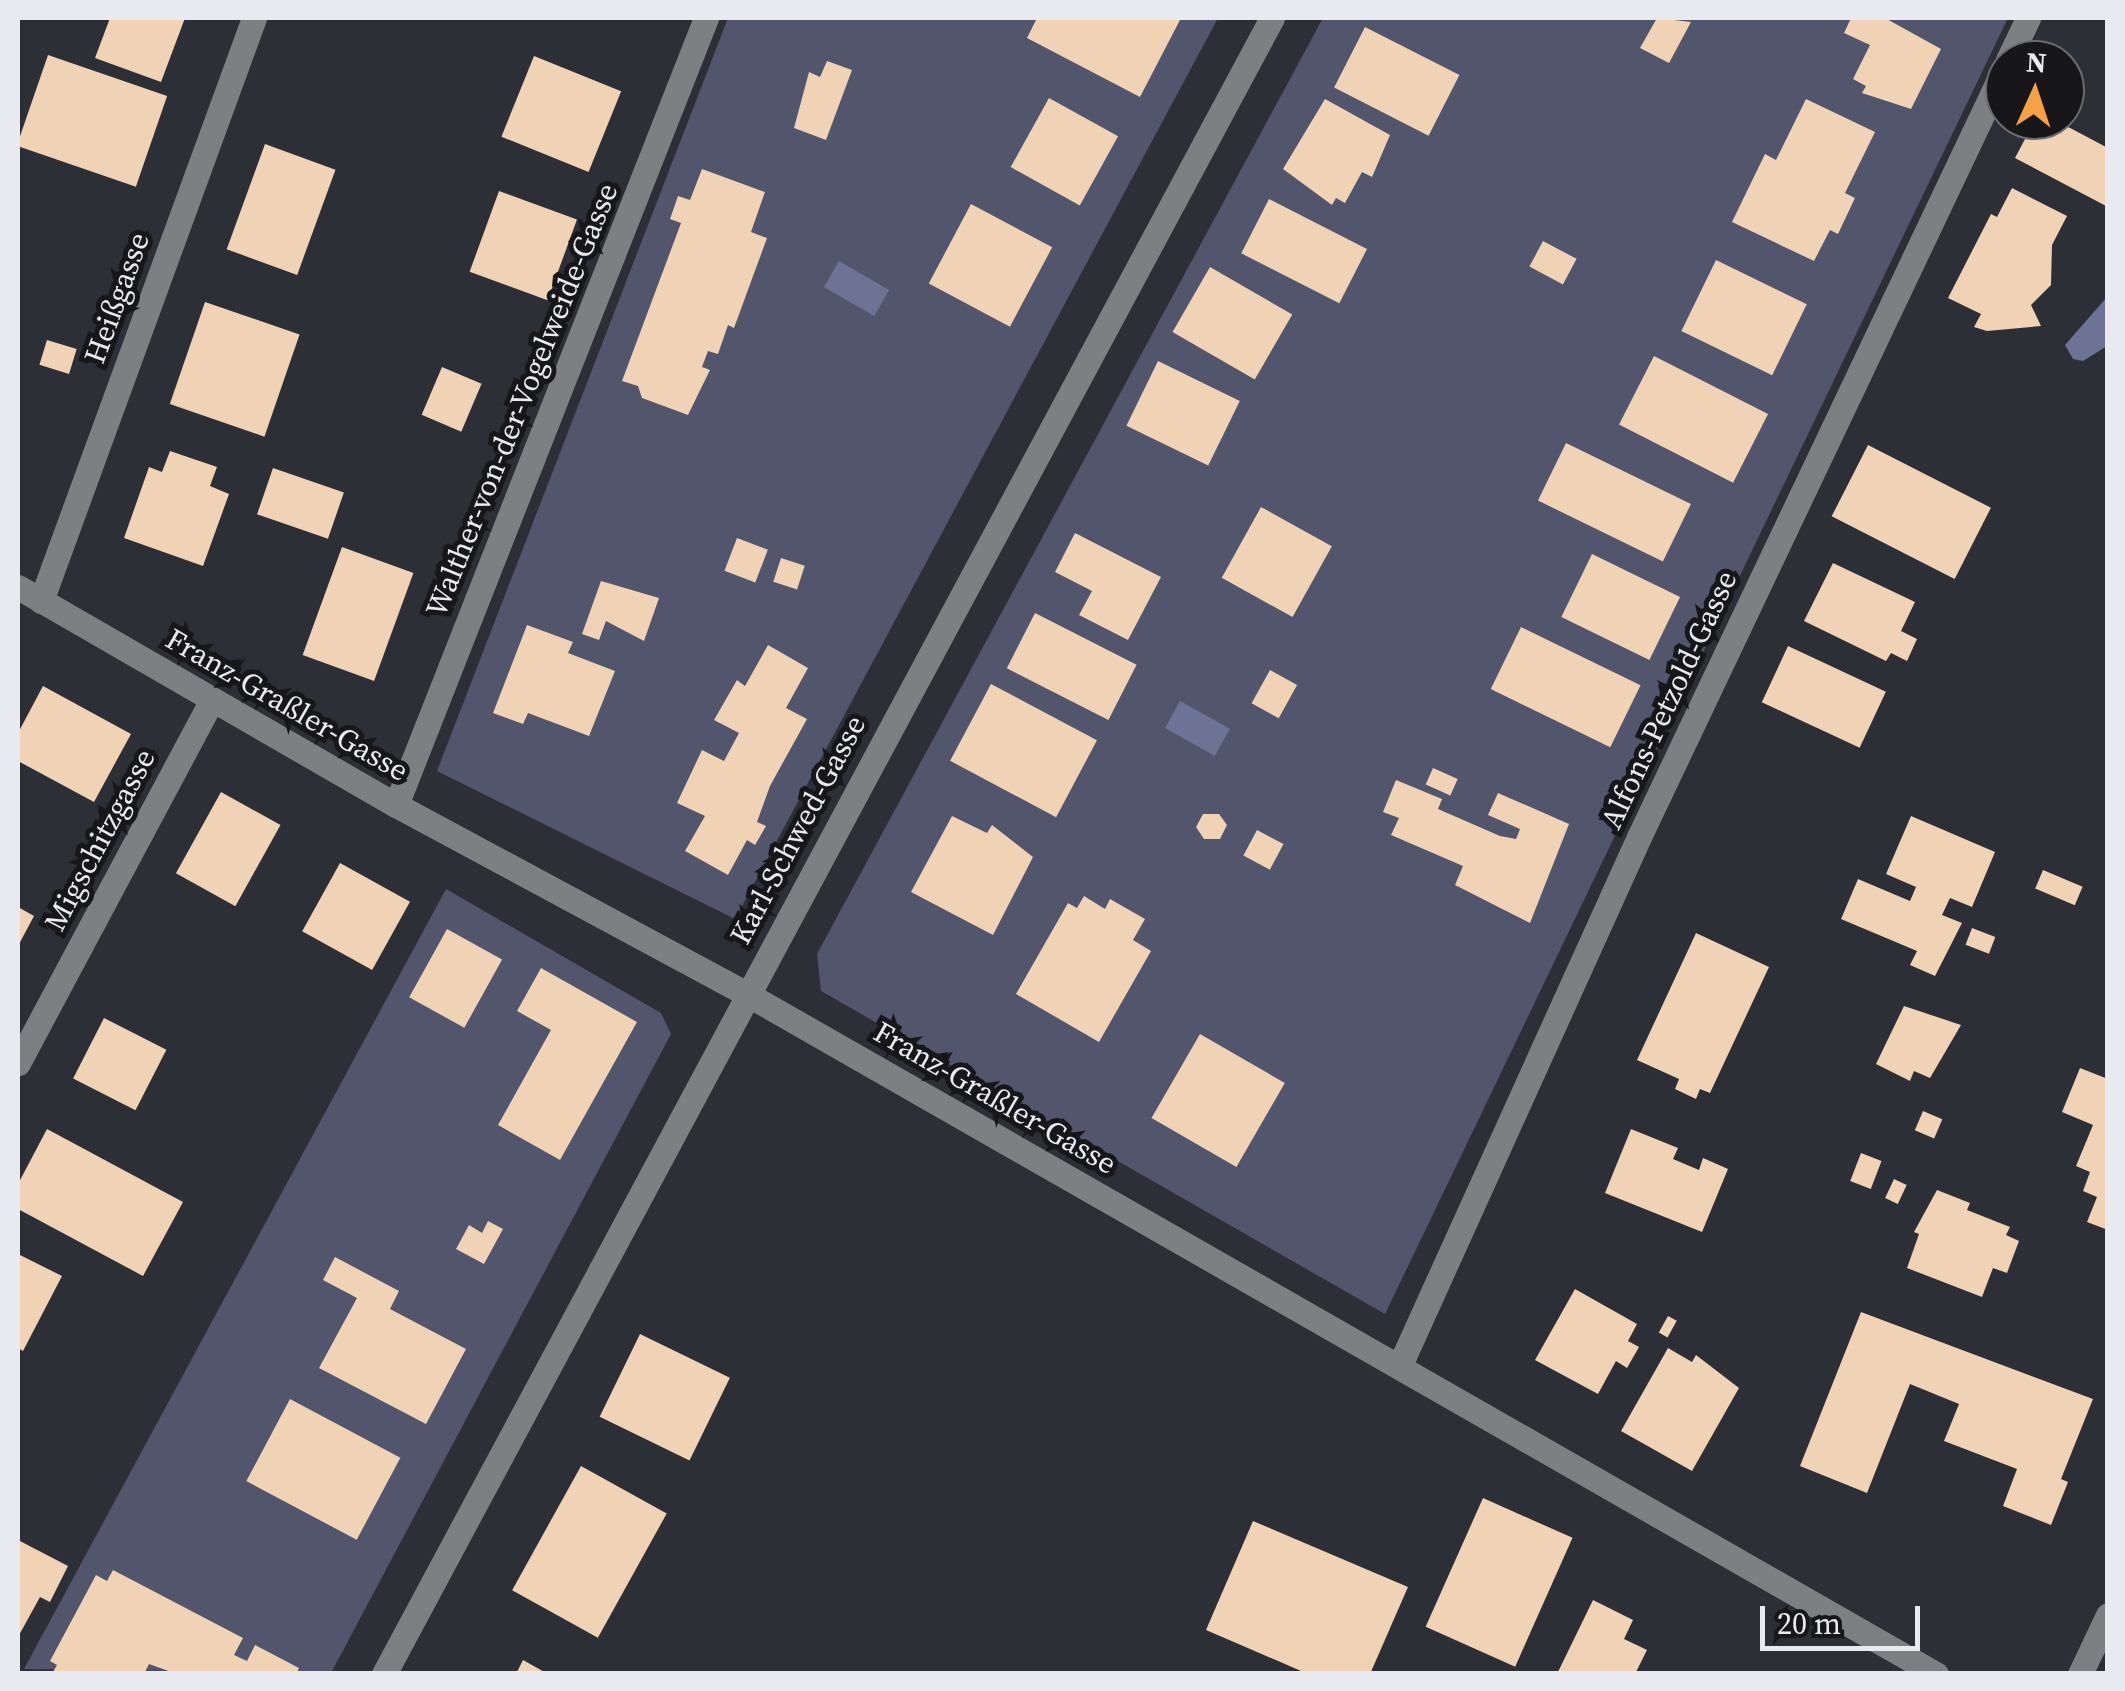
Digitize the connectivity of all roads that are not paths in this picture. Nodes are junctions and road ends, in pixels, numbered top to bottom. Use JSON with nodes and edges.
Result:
{"nodes":[{"id":1,"x":254,"y":18,"type":"edge"},
{"id":2,"x":706,"y":18,"type":"edge"},
{"id":3,"x":1272,"y":18,"type":"edge"},
{"id":4,"x":1985,"y":109,"type":"edge"},
{"id":5,"x":18,"y":588,"type":"edge"},
{"id":6,"x":40,"y":601,"type":"junction"},
{"id":7,"x":212,"y":700,"type":"junction"},
{"id":8,"x":396,"y":805,"type":"junction"},
{"id":9,"x":747,"y":994,"type":"junction"},
{"id":10,"x":18,"y":1063,"type":"edge"},
{"id":11,"x":1400,"y":1365,"type":"junction"},
{"id":12,"x":2108,"y":1615,"type":"edge"},
{"id":13,"x":384,"y":1674,"type":"edge"},
{"id":14,"x":1936,"y":1674,"type":"edge"},
{"id":15,"x":2080,"y":1674,"type":"edge"}],
"edges":[{"from":1,"to":6,"type":"street","name":"Heißgasse"},
{"from":2,"to":8,"type":"street","name":"Walther-von-der-Vogelweide-Gasse"},
{"from":3,"to":9,"type":"street","name":"Karl-Schwed-Gasse"},
{"from":4,"to":11,"type":"street","name":"Alfons-Petzold-Gasse"},
{"from":5,"to":6,"type":"street","name":"Franz-Graßler-Gasse"},
{"from":6,"to":7,"type":"street","name":"Franz-Graßler-Gasse"},
{"from":7,"to":8,"type":"street","name":"Franz-Graßler-Gasse"},
{"from":7,"to":10,"type":"street","name":"Migschitzgasse"},
{"from":8,"to":9,"type":"street","name":"Franz-Graßler-Gasse"},
{"from":9,"to":11,"type":"street","name":"Franz-Graßler-Gasse"},
{"from":9,"to":13,"type":"street","name":"Karl-Schwed-Gasse"},
{"from":11,"to":14,"type":"street","name":"Franz-Graßler-Gasse"},
{"from":12,"to":15,"type":"street"}]}
